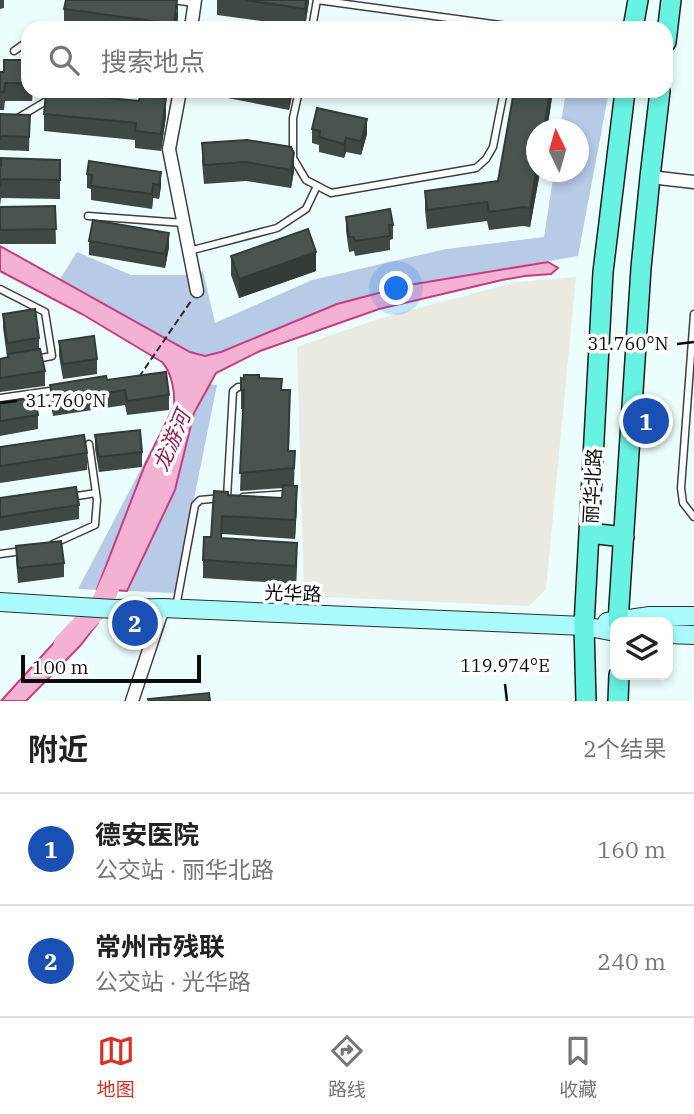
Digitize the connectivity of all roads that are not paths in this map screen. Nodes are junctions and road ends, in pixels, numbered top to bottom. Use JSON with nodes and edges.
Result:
{"nodes":[{"id":1,"x":172,"y":0,"type":"edge"},
{"id":2,"x":317,"y":0,"type":"edge"},
{"id":3,"x":638,"y":0,"type":"edge"},
{"id":4,"x":671,"y":0,"type":"edge"},
{"id":5,"x":195,"y":2,"type":"edge"},
{"id":6,"x":192,"y":21,"type":"edge"},
{"id":7,"x":313,"y":21,"type":"edge"},
{"id":8,"x":468,"y":21,"type":"edge"},
{"id":9,"x":634,"y":21,"type":"edge"},
{"id":10,"x":668,"y":21,"type":"edge"},
{"id":11,"x":21,"y":46,"type":"edge"},
{"id":12,"x":14,"y":51,"type":"dead end"},
{"id":13,"x":179,"y":98,"type":"edge"},
{"id":14,"x":297,"y":98,"type":"edge"},
{"id":15,"x":503,"y":98,"type":"edge"},
{"id":16,"x":624,"y":98,"type":"edge"},
{"id":17,"x":659,"y":98,"type":"edge"},
{"id":18,"x":57,"y":99,"type":"edge"},
{"id":19,"x":162,"y":109,"type":"edge"},
{"id":20,"x":176,"y":110,"type":"junction"},
{"id":21,"x":0,"y":119,"type":"edge"},
{"id":22,"x":650,"y":177,"type":"junction"},
{"id":23,"x":694,"y":182,"type":"edge"},
{"id":24,"x":317,"y":186,"type":"junction"},
{"id":25,"x":88,"y":216,"type":"dead end"},
{"id":26,"x":184,"y":223,"type":"junction"},
{"id":27,"x":189,"y":251,"type":"junction"},
{"id":28,"x":0,"y":289,"type":"edge"},
{"id":29,"x":197,"y":291,"type":"road end"},
{"id":30,"x":694,"y":314,"type":"edge"},
{"id":31,"x":26,"y":360,"type":"edge"},
{"id":32,"x":250,"y":387,"type":"edge"},
{"id":33,"x":69,"y":388,"type":"edge"},
{"id":34,"x":0,"y":398,"type":"edge"},
{"id":35,"x":100,"y":443,"type":"edge"},
{"id":36,"x":89,"y":444,"type":"junction"},
{"id":37,"x":76,"y":446,"type":"edge"},
{"id":38,"x":96,"y":493,"type":"junction"},
{"id":39,"x":294,"y":493,"type":"edge"},
{"id":40,"x":68,"y":497,"type":"edge"},
{"id":41,"x":227,"y":498,"type":"junction"},
{"id":42,"x":694,"y":517,"type":"edge"},
{"id":43,"x":589,"y":533,"type":"junction"},
{"id":44,"x":624,"y":537,"type":"junction"},
{"id":45,"x":41,"y":549,"type":"edge"},
{"id":46,"x":28,"y":551,"type":"edge"},
{"id":47,"x":0,"y":554,"type":"edge"},
{"id":48,"x":0,"y":602,"type":"edge"},
{"id":49,"x":169,"y":608,"type":"junction"},
{"id":50,"x":694,"y":616,"type":"edge"},
{"id":51,"x":618,"y":617,"type":"edge"},
{"id":52,"x":646,"y":617,"type":"edge"},
{"id":53,"x":610,"y":625,"type":"edge"},
{"id":54,"x":584,"y":626,"type":"junction"},
{"id":55,"x":673,"y":634,"type":"edge"},
{"id":56,"x":694,"y":635,"type":"edge"},
{"id":57,"x":619,"y":680,"type":"edge"},
{"id":58,"x":132,"y":701,"type":"edge"},
{"id":59,"x":586,"y":701,"type":"edge"},
{"id":60,"x":618,"y":701,"type":"edge"}],
"edges":[{"from":1,"to":5,"type":"lane"},
{"from":2,"to":7,"type":"lane"},
{"from":2,"to":8,"type":"lane"},
{"from":3,"to":9,"type":"main road"},
{"from":4,"to":10,"type":"main road"},
{"from":5,"to":6,"type":"street"},
{"from":11,"to":12,"type":"lane"},
{"from":13,"to":20,"type":"street"},
{"from":14,"to":24,"type":"lane"},
{"from":15,"to":24,"type":"lane"},
{"from":16,"to":43,"type":"main road","name":"丽华北路"},
{"from":17,"to":22,"type":"main road","name":"丽华北路"},
{"from":18,"to":21,"type":"lane"},
{"from":19,"to":20,"type":"lane"},
{"from":20,"to":26,"type":"street"},
{"from":22,"to":23,"type":"street"},
{"from":22,"to":44,"type":"main road","name":"丽华北路"},
{"from":24,"to":27,"type":"lane"},
{"from":25,"to":26,"type":"lane"},
{"from":26,"to":27,"type":"street"},
{"from":27,"to":29,"type":"street"},
{"from":28,"to":31,"type":"lane"},
{"from":30,"to":42,"type":"lane"},
{"from":32,"to":41,"type":"lane"},
{"from":33,"to":34,"type":"lane"},
{"from":35,"to":36,"type":"lane"},
{"from":36,"to":37,"type":"lane"},
{"from":36,"to":38,"type":"lane"},
{"from":38,"to":40,"type":"lane"},
{"from":38,"to":45,"type":"lane"},
{"from":39,"to":41,"type":"lane"},
{"from":41,"to":49,"type":"lane"},
{"from":43,"to":44,"type":"main road"},
{"from":43,"to":54,"type":"main road","name":"丽华北路"},
{"from":44,"to":51,"type":"main road","name":"丽华北路"},
{"from":46,"to":47,"type":"lane"},
{"from":48,"to":49,"type":"main road","name":"光华路"},
{"from":49,"to":54,"type":"main road","name":"光华路"},
{"from":49,"to":58,"type":"street"},
{"from":50,"to":52,"type":"main road","name":"光华路"},
{"from":53,"to":54,"type":"main road","name":"光华路"},
{"from":54,"to":59,"type":"main road","name":"丽华北路"},
{"from":55,"to":56,"type":"main road"},
{"from":57,"to":60,"type":"main road"}]}
